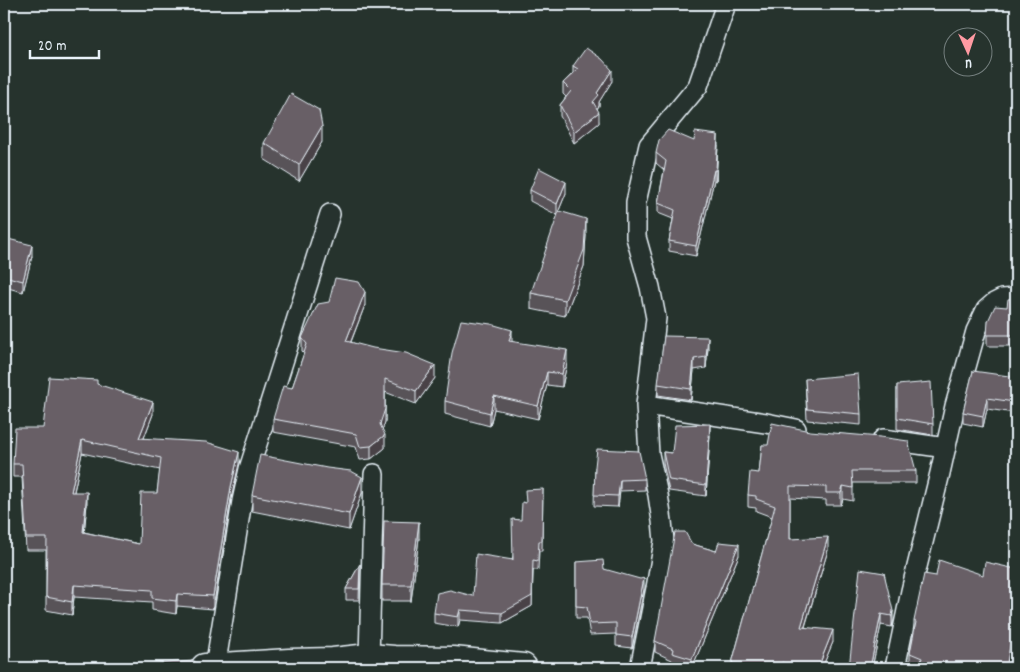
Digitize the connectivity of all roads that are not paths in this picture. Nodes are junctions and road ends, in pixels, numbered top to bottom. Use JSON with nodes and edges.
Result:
{"nodes":[{"id":1,"x":726,"y":4,"type":"edge"},
{"id":2,"x":330,"y":214,"type":"dead end"},
{"id":3,"x":1016,"y":298,"type":"edge"},
{"id":4,"x":646,"y":405,"type":"junction"},
{"id":5,"x":811,"y":432,"type":"edge"},
{"id":6,"x":864,"y":437,"type":"edge"},
{"id":7,"x":946,"y":448,"type":"junction"},
{"id":8,"x":374,"y":474,"type":"dead end"},
{"id":9,"x":369,"y":658,"type":"junction"},
{"id":10,"x":205,"y":668,"type":"edge"},
{"id":11,"x":215,"y":668,"type":"edge"},
{"id":12,"x":523,"y":668,"type":"edge"},
{"id":13,"x":640,"y":668,"type":"edge"},
{"id":14,"x":895,"y":668,"type":"edge"}],
"edges":[{"from":1,"to":4,"type":"street"},
{"from":2,"to":11,"type":"street"},
{"from":3,"to":7,"type":"street"},
{"from":4,"to":5,"type":"street"},
{"from":4,"to":13,"type":"street"},
{"from":6,"to":7,"type":"street"},
{"from":7,"to":14,"type":"street"},
{"from":8,"to":9,"type":"street"},
{"from":9,"to":11,"type":"street"},
{"from":9,"to":12,"type":"street"},
{"from":10,"to":11,"type":"street"}]}
